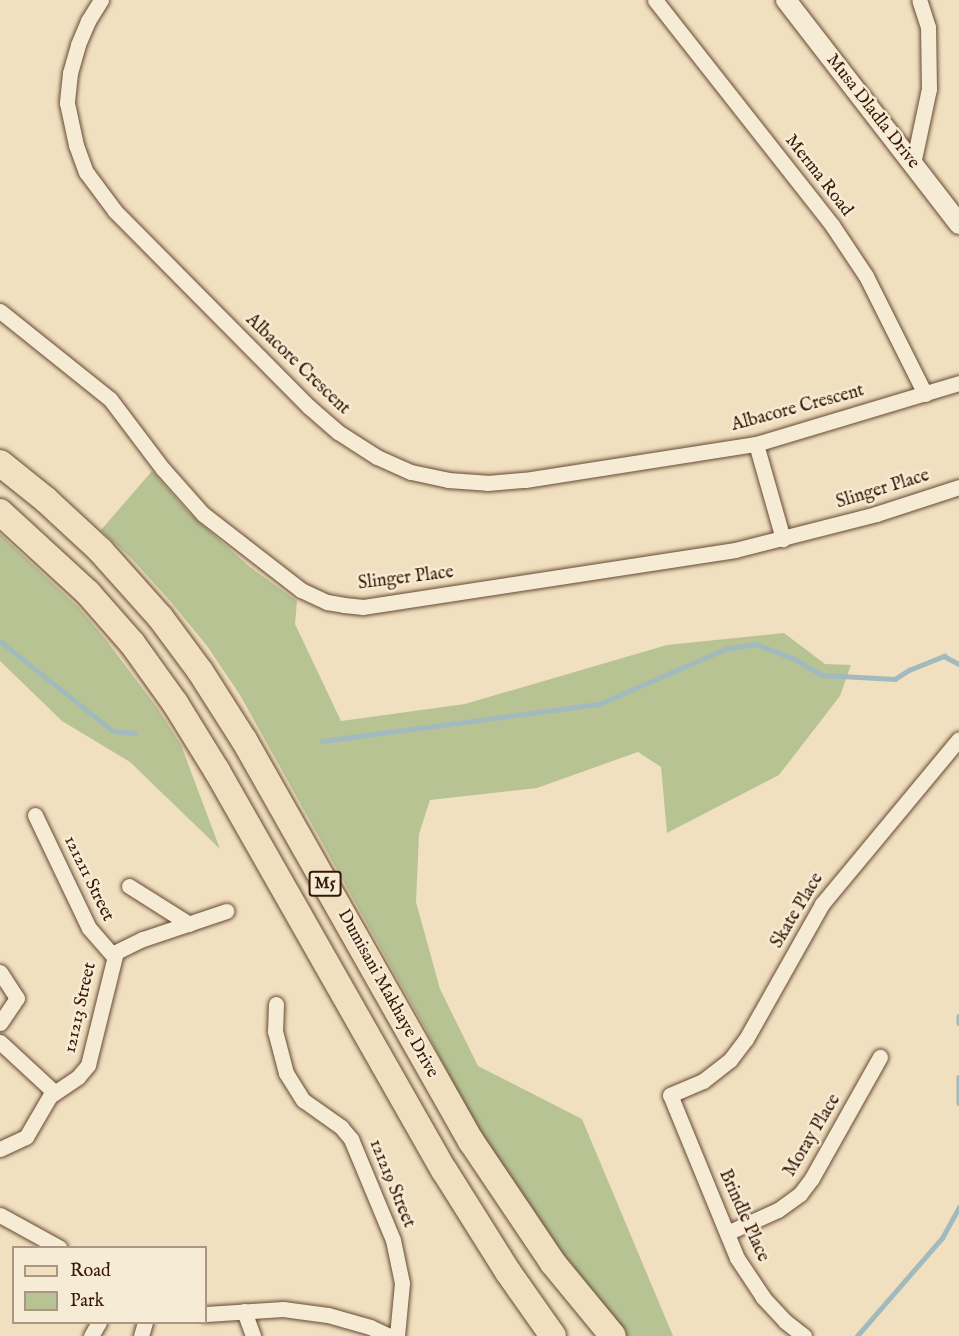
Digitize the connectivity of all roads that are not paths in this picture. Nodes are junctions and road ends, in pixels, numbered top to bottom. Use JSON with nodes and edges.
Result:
{"nodes":[{"id":1,"x":101,"y":0,"type":"edge"},
{"id":2,"x":654,"y":0,"type":"edge"},
{"id":3,"x":786,"y":0,"type":"edge"},
{"id":4,"x":920,"y":0,"type":"edge"},
{"id":5,"x":913,"y":164,"type":"junction"},
{"id":6,"x":959,"y":224,"type":"edge"},
{"id":7,"x":0,"y":311,"type":"edge"},
{"id":8,"x":959,"y":383,"type":"edge"},
{"id":9,"x":925,"y":394,"type":"junction"},
{"id":10,"x":756,"y":444,"type":"junction"},
{"id":11,"x":0,"y":463,"type":"edge"},
{"id":12,"x":959,"y":486,"type":"edge"},
{"id":13,"x":0,"y":512,"type":"edge"},
{"id":14,"x":783,"y":539,"type":"junction"},
{"id":15,"x":959,"y":739,"type":"edge"},
{"id":16,"x":35,"y":815,"type":"dead end"},
{"id":17,"x":129,"y":886,"type":"dead end"},
{"id":18,"x":226,"y":911,"type":"dead end"},
{"id":19,"x":189,"y":924,"type":"junction"},
{"id":20,"x":113,"y":956,"type":"junction"},
{"id":21,"x":0,"y":972,"type":"edge"},
{"id":22,"x":276,"y":1004,"type":"dead end"},
{"id":23,"x":0,"y":1023,"type":"edge"},
{"id":24,"x":0,"y":1042,"type":"edge"},
{"id":25,"x":880,"y":1057,"type":"dead end"},
{"id":26,"x":54,"y":1092,"type":"junction"},
{"id":27,"x":670,"y":1095,"type":"joint"},
{"id":28,"x":0,"y":1149,"type":"edge"},
{"id":29,"x":0,"y":1215,"type":"edge"},
{"id":30,"x":728,"y":1233,"type":"junction"},
{"id":31,"x":56,"y":1246,"type":"edge"},
{"id":32,"x":244,"y":1311,"type":"junction"},
{"id":33,"x":207,"y":1314,"type":"edge"},
{"id":34,"x":253,"y":1336,"type":"edge"},
{"id":35,"x":389,"y":1336,"type":"edge"},
{"id":36,"x":398,"y":1336,"type":"edge"},
{"id":37,"x":553,"y":1336,"type":"edge"},
{"id":38,"x":613,"y":1336,"type":"edge"},
{"id":39,"x":804,"y":1336,"type":"edge"}],
"edges":[{"from":1,"to":10,"type":"street","name":"Albacore Crescent"},
{"from":2,"to":9,"type":"street","name":"Merma Road"},
{"from":3,"to":5,"type":"street","name":"Musa Dladla Drive"},
{"from":4,"to":5,"type":"street"},
{"from":5,"to":6,"type":"street","name":"Musa Dladla Drive"},
{"from":7,"to":14,"type":"street","name":"Slinger Place"},
{"from":8,"to":9,"type":"street","name":"Albacore Crescent"},
{"from":9,"to":10,"type":"street","name":"Albacore Crescent"},
{"from":10,"to":14,"type":"street"},
{"from":11,"to":38,"type":"main road","name":"Dumisani Makhaye Drive","number":"M5"},
{"from":12,"to":14,"type":"street","name":"Slinger Place"},
{"from":13,"to":37,"type":"main road","name":"Dumisani Makhaye Drive","number":"M5"},
{"from":15,"to":27,"type":"street","name":"Skate Place"},
{"from":16,"to":20,"type":"street","name":"121211 Street"},
{"from":17,"to":19,"type":"street"},
{"from":18,"to":19,"type":"street","name":"121213 Street"},
{"from":19,"to":20,"type":"street","name":"121213 Street"},
{"from":20,"to":26,"type":"street","name":"121213 Street"},
{"from":21,"to":23,"type":"street"},
{"from":22,"to":36,"type":"street","name":"121219 Street"},
{"from":24,"to":26,"type":"street"},
{"from":25,"to":30,"type":"street","name":"Moray Place"},
{"from":26,"to":28,"type":"street","name":"121213 Street"},
{"from":27,"to":30,"type":"street","name":"Brindle Place"},
{"from":29,"to":31,"type":"street"},
{"from":30,"to":39,"type":"street","name":"Brindle Place"},
{"from":32,"to":33,"type":"street"},
{"from":32,"to":34,"type":"street"},
{"from":32,"to":35,"type":"street"}]}
